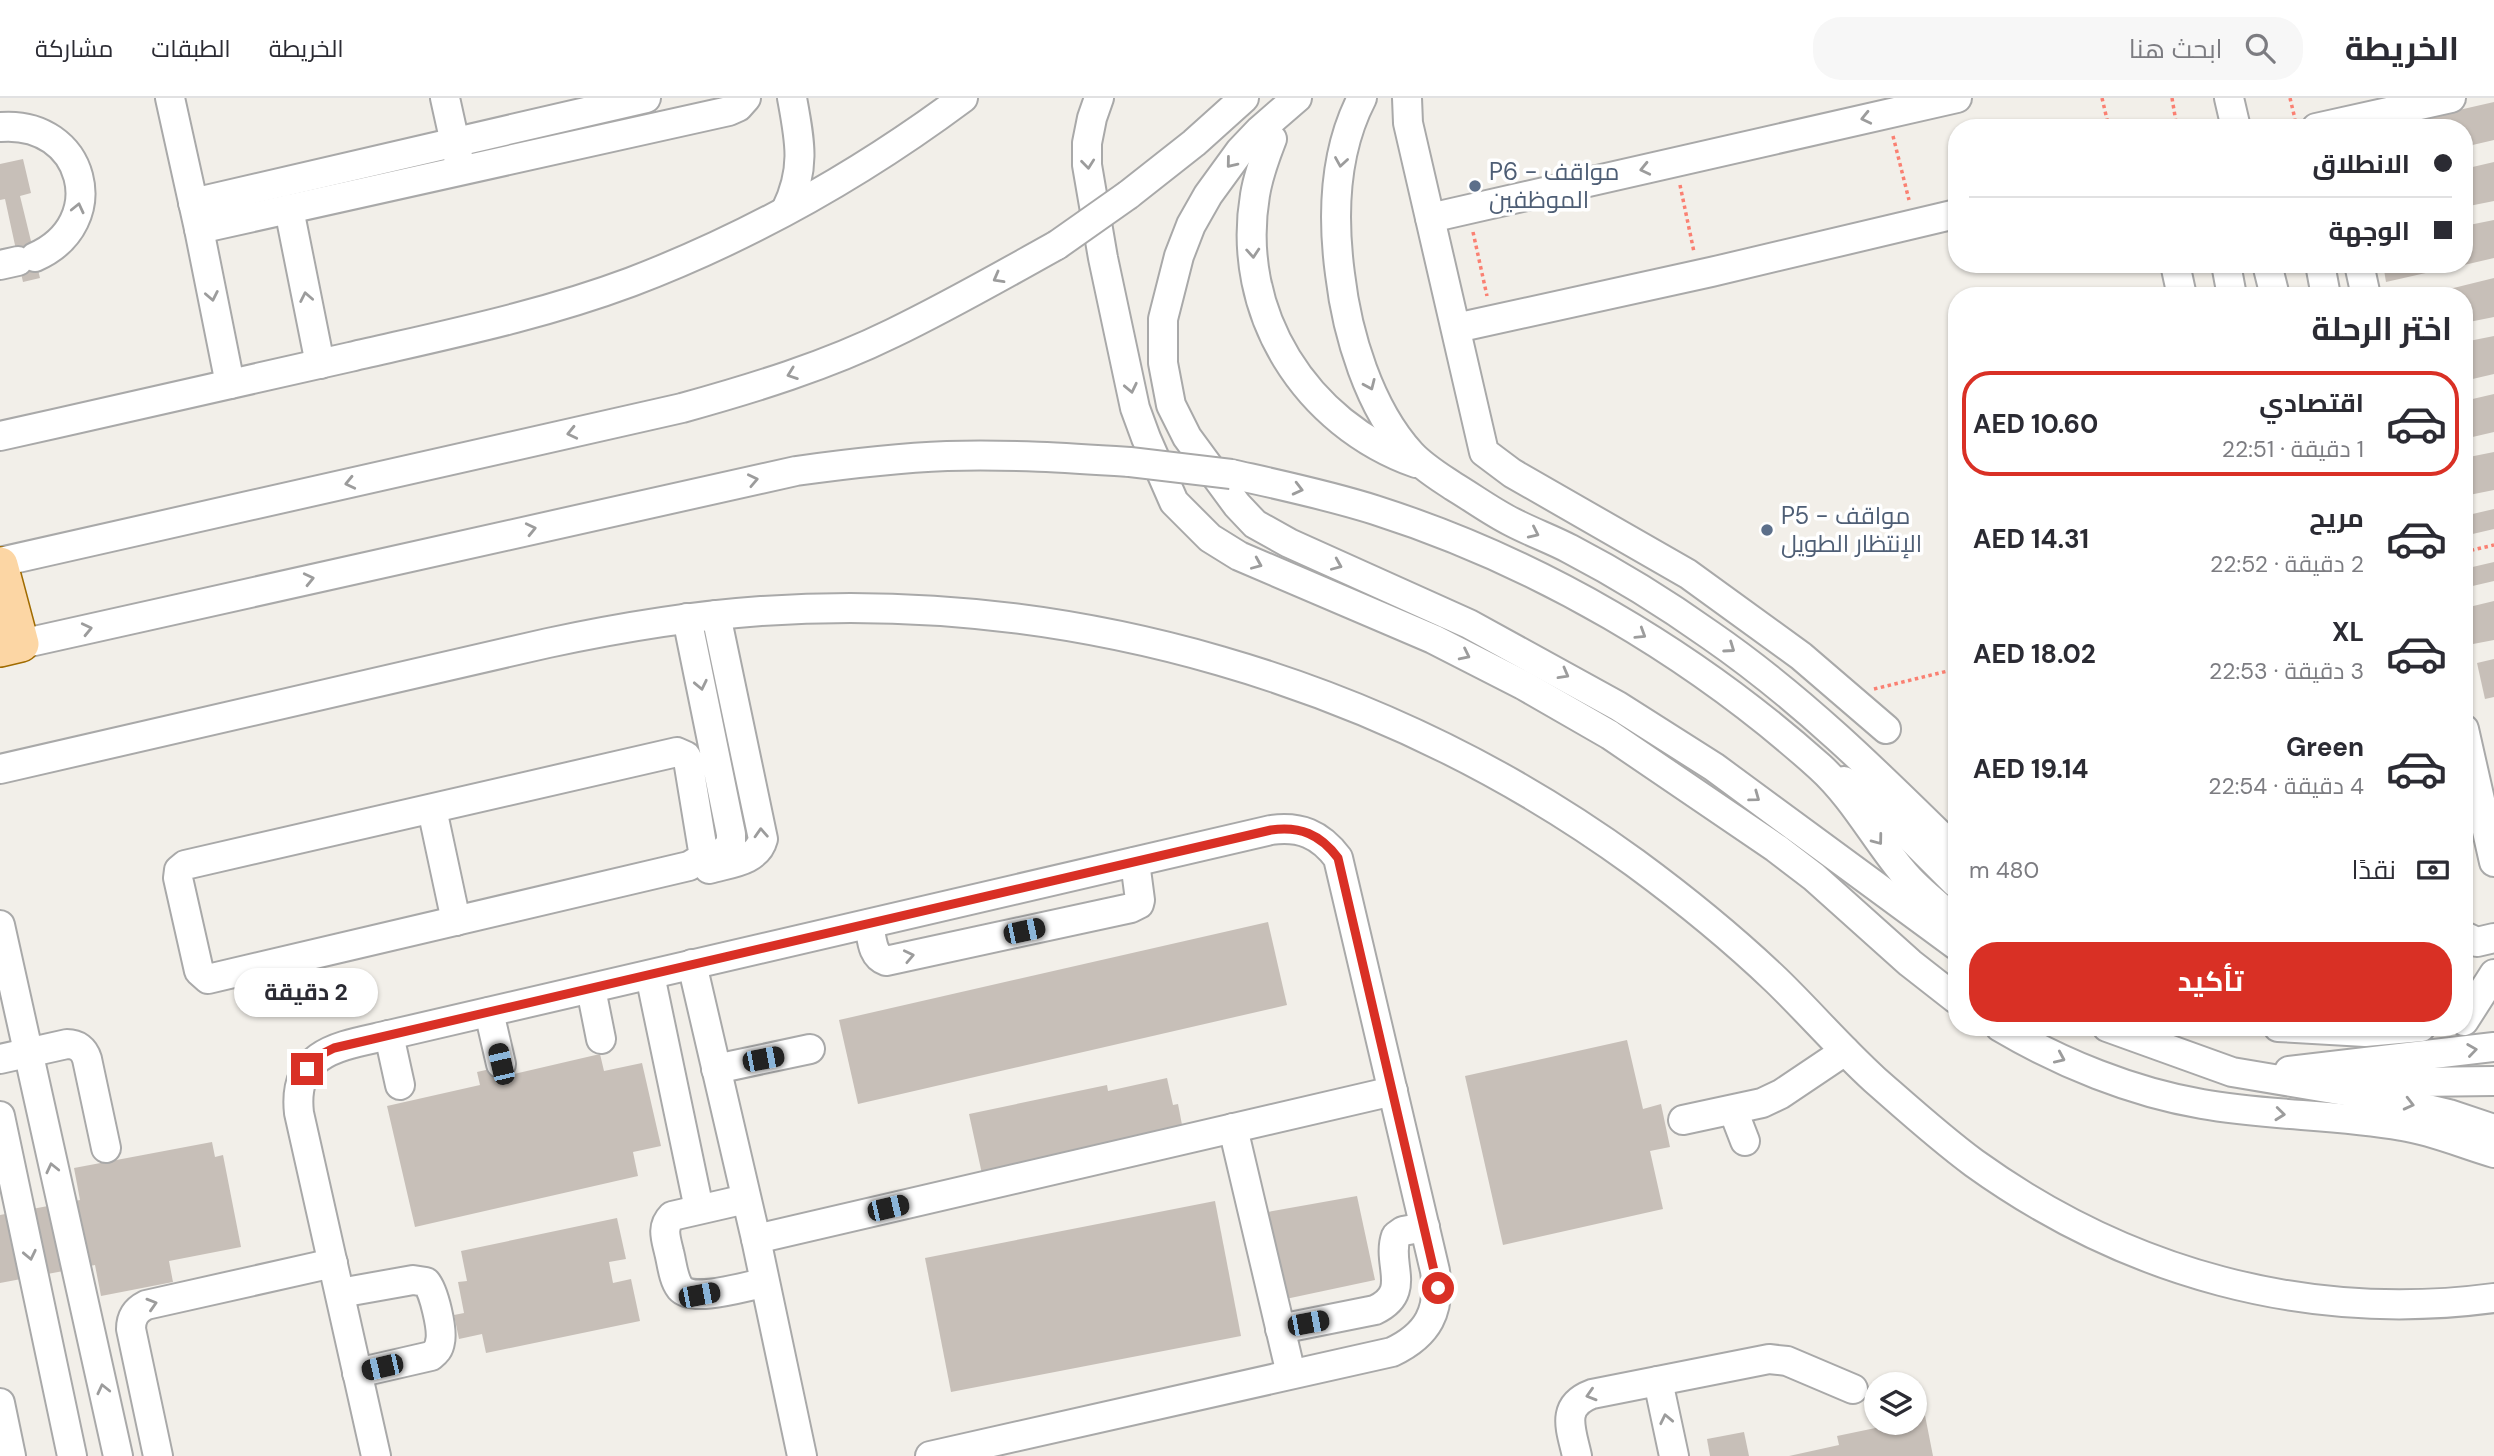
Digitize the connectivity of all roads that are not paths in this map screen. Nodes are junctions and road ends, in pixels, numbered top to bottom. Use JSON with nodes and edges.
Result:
{"nodes":[{"id":1,"x":170,"y":98,"type":"edge"},
{"id":2,"x":445,"y":98,"type":"edge"},
{"id":3,"x":646,"y":98,"type":"edge"},
{"id":4,"x":746,"y":98,"type":"edge"},
{"id":5,"x":792,"y":98,"type":"edge"},
{"id":6,"x":804,"y":98,"type":"edge"},
{"id":7,"x":962,"y":98,"type":"edge"},
{"id":8,"x":1099,"y":98,"type":"edge"},
{"id":9,"x":1244,"y":98,"type":"edge"},
{"id":10,"x":1297,"y":98,"type":"edge"},
{"id":11,"x":1362,"y":98,"type":"edge"},
{"id":12,"x":1407,"y":98,"type":"edge"},
{"id":13,"x":1957,"y":98,"type":"edge"},
{"id":14,"x":2229,"y":98,"type":"edge"},
{"id":15,"x":2451,"y":98,"type":"edge"},
{"id":16,"x":2234,"y":119,"type":"edge"},
{"id":17,"x":2359,"y":119,"type":"edge"},
{"id":18,"x":0,"y":127,"type":"edge"},
{"id":19,"x":1272,"y":139,"type":"dead end"},
{"id":20,"x":454,"y":142,"type":"junction"},
{"id":21,"x":461,"y":171,"type":"junction"},
{"id":22,"x":839,"y":181,"type":"junction"},
{"id":23,"x":289,"y":209,"type":"junction"},
{"id":24,"x":786,"y":210,"type":"junction"},
{"id":25,"x":196,"y":216,"type":"junction"},
{"id":26,"x":1948,"y":216,"type":"edge"},
{"id":27,"x":1430,"y":218,"type":"junction"},
{"id":28,"x":18,"y":261,"type":"edge"},
{"id":29,"x":1456,"y":328,"type":"junction"},
{"id":30,"x":320,"y":364,"type":"junction"},
{"id":31,"x":230,"y":384,"type":"junction"},
{"id":32,"x":0,"y":436,"type":"edge"},
{"id":33,"x":1424,"y":466,"type":"junction"},
{"id":34,"x":0,"y":564,"type":"edge"},
{"id":35,"x":716,"y":615,"type":"junction"},
{"id":36,"x":687,"y":618,"type":"junction"},
{"id":37,"x":10,"y":647,"type":"edge"},
{"id":38,"x":1886,"y":729,"type":"dead end"},
{"id":39,"x":1821,"y":768,"type":"junction"},
{"id":40,"x":0,"y":769,"type":"edge"},
{"id":41,"x":2473,"y":769,"type":"edge"},
{"id":42,"x":432,"y":809,"type":"junction"},
{"id":43,"x":1921,"y":814,"type":"junction"},
{"id":44,"x":1948,"y":819,"type":"edge"},
{"id":45,"x":1948,"y":843,"type":"edge"},
{"id":46,"x":696,"y":862,"type":"junction"},
{"id":47,"x":1135,"y":862,"type":"junction"},
{"id":48,"x":2494,"y":862,"type":"edge"},
{"id":49,"x":1948,"y":875,"type":"edge"},
{"id":50,"x":1948,"y":914,"type":"edge"},
{"id":51,"x":456,"y":921,"type":"junction"},
{"id":52,"x":869,"y":923,"type":"junction"},
{"id":53,"x":0,"y":925,"type":"edge"},
{"id":54,"x":2494,"y":938,"type":"edge"},
{"id":55,"x":1948,"y":939,"type":"edge"},
{"id":56,"x":2473,"y":940,"type":"edge"},
{"id":57,"x":692,"y":964,"type":"junction"},
{"id":58,"x":2494,"y":974,"type":"edge"},
{"id":59,"x":650,"y":975,"type":"junction"},
{"id":60,"x":591,"y":989,"type":"junction"},
{"id":61,"x":1948,"y":993,"type":"edge"},
{"id":62,"x":2473,"y":1007,"type":"edge"},
{"id":63,"x":489,"y":1012,"type":"junction"},
{"id":64,"x":2494,"y":1013,"type":"edge"},
{"id":65,"x":2473,"y":1019,"type":"edge"},
{"id":66,"x":389,"y":1035,"type":"junction"},
{"id":67,"x":2018,"y":1036,"type":"edge"},
{"id":68,"x":2132,"y":1036,"type":"edge"},
{"id":69,"x":2172,"y":1036,"type":"edge"},
{"id":70,"x":601,"y":1039,"type":"dead end"},
{"id":71,"x":2494,"y":1047,"type":"edge"},
{"id":72,"x":810,"y":1049,"type":"dead end"},
{"id":73,"x":1845,"y":1051,"type":"junction"},
{"id":74,"x":13,"y":1056,"type":"edge"},
{"id":75,"x":501,"y":1064,"type":"dead end"},
{"id":76,"x":716,"y":1069,"type":"junction"},
{"id":77,"x":2283,"y":1072,"type":"junction"},
{"id":78,"x":2494,"y":1082,"type":"edge"},
{"id":79,"x":400,"y":1085,"type":"dead end"},
{"id":80,"x":1393,"y":1091,"type":"junction"},
{"id":81,"x":1733,"y":1110,"type":"junction"},
{"id":82,"x":0,"y":1116,"type":"edge"},
{"id":83,"x":1683,"y":1120,"type":"dead end"},
{"id":84,"x":1233,"y":1128,"type":"junction"},
{"id":85,"x":2494,"y":1129,"type":"edge"},
{"id":86,"x":1745,"y":1141,"type":"dead end"},
{"id":87,"x":106,"y":1148,"type":"dead end"},
{"id":88,"x":2494,"y":1153,"type":"edge"},
{"id":89,"x":746,"y":1199,"type":"junction"},
{"id":90,"x":699,"y":1209,"type":"junction"},
{"id":91,"x":1425,"y":1227,"type":"junction"},
{"id":92,"x":756,"y":1239,"type":"junction"},
{"id":93,"x":333,"y":1263,"type":"junction"},
{"id":94,"x":764,"y":1283,"type":"junction"},
{"id":95,"x":340,"y":1293,"type":"junction"},
{"id":96,"x":2494,"y":1298,"type":"edge"},
{"id":97,"x":1362,"y":1313,"type":"junction"},
{"id":98,"x":1280,"y":1329,"type":"junction"},
{"id":99,"x":1370,"y":1357,"type":"junction"},
{"id":100,"x":357,"y":1373,"type":"junction"},
{"id":101,"x":1291,"y":1374,"type":"junction"},
{"id":102,"x":1658,"y":1381,"type":"junction"},
{"id":103,"x":1853,"y":1389,"type":"dead end"},
{"id":104,"x":0,"y":1403,"type":"edge"},
{"id":105,"x":11,"y":1456,"type":"edge"},
{"id":106,"x":72,"y":1456,"type":"edge"},
{"id":107,"x":118,"y":1456,"type":"edge"},
{"id":108,"x":158,"y":1456,"type":"edge"},
{"id":109,"x":376,"y":1456,"type":"edge"},
{"id":110,"x":802,"y":1456,"type":"edge"},
{"id":111,"x":930,"y":1456,"type":"edge"},
{"id":112,"x":1577,"y":1456,"type":"edge"},
{"id":113,"x":1674,"y":1456,"type":"edge"}],
"edges":[{"from":1,"to":25,"type":"street"},
{"from":2,"to":20,"type":"street"},
{"from":3,"to":20,"type":"street"},
{"from":4,"to":21,"type":"street"},
{"from":5,"to":24,"type":"street"},
{"from":6,"to":22,"type":"street"},
{"from":7,"to":22,"type":"street"},
{"from":8,"to":61,"type":"street","one_way":true},
{"from":9,"to":34,"type":"street","one_way":true,"bridge":true},
{"from":10,"to":55,"type":"street","one_way":true},
{"from":11,"to":33,"type":"street","one_way":true},
{"from":12,"to":27,"type":"street"},
{"from":13,"to":27,"type":"street","one_way":true},
{"from":14,"to":16,"type":"street"},
{"from":15,"to":17,"type":"street"},
{"from":28,"to":18,"type":"street","one_way":true},
{"from":19,"to":33,"type":"street","one_way":true},
{"from":20,"to":21,"type":"street"},
{"from":20,"to":25,"type":"street"},
{"from":21,"to":23,"type":"street"},
{"from":22,"to":24,"type":"street"},
{"from":23,"to":25,"type":"street"},
{"from":30,"to":23,"type":"street","one_way":true},
{"from":24,"to":30,"type":"street"},
{"from":25,"to":31,"type":"street","one_way":true},
{"from":26,"to":29,"type":"street"},
{"from":27,"to":29,"type":"street"},
{"from":29,"to":38,"type":"street"},
{"from":30,"to":31,"type":"street"},
{"from":31,"to":32,"type":"street"},
{"from":33,"to":43,"type":"street","one_way":true},
{"from":34,"to":37,"type":"main road"},
{"from":35,"to":36,"type":"street"},
{"from":46,"to":35,"type":"street","one_way":true},
{"from":35,"to":73,"type":"street"},
{"from":36,"to":40,"type":"street"},
{"from":36,"to":46,"type":"street","one_way":true},
{"from":37,"to":39,"type":"street","one_way":true,"bridge":true},
{"from":39,"to":49,"type":"street"},
{"from":39,"to":50,"type":"street","one_way":true},
{"from":41,"to":48,"type":"street"},
{"from":42,"to":46,"type":"street"},
{"from":42,"to":51,"type":"street"},
{"from":42,"to":51,"type":"street"},
{"from":43,"to":44,"type":"street"},
{"from":43,"to":45,"type":"street"},
{"from":46,"to":51,"type":"street"},
{"from":47,"to":52,"type":"street"},
{"from":52,"to":47,"type":"street","one_way":true},
{"from":47,"to":80,"type":"street"},
{"from":52,"to":57,"type":"street"},
{"from":53,"to":74,"type":"street"},
{"from":54,"to":56,"type":"street"},
{"from":57,"to":59,"type":"street"},
{"from":57,"to":76,"type":"street"},
{"from":58,"to":62,"type":"street"},
{"from":59,"to":60,"type":"street"},
{"from":59,"to":90,"type":"street"},
{"from":60,"to":63,"type":"street"},
{"from":60,"to":70,"type":"street"},
{"from":63,"to":66,"type":"street"},
{"from":63,"to":75,"type":"street"},
{"from":64,"to":65,"type":"street"},
{"from":66,"to":79,"type":"street"},
{"from":66,"to":93,"type":"street"},
{"from":67,"to":88,"type":"street","one_way":true},
{"from":68,"to":85,"type":"street","one_way":true},
{"from":69,"to":77,"type":"street"},
{"from":77,"to":71,"type":"street","one_way":true},
{"from":72,"to":76,"type":"street"},
{"from":73,"to":81,"type":"street"},
{"from":73,"to":96,"type":"street"},
{"from":74,"to":87,"type":"street"},
{"from":107,"to":74,"type":"street","one_way":true},
{"from":76,"to":89,"type":"street"},
{"from":77,"to":78,"type":"street"},
{"from":80,"to":84,"type":"street"},
{"from":80,"to":91,"type":"street"},
{"from":81,"to":83,"type":"street"},
{"from":81,"to":86,"type":"street"},
{"from":82,"to":106,"type":"street","one_way":true},
{"from":84,"to":92,"type":"street"},
{"from":84,"to":98,"type":"street"},
{"from":89,"to":90,"type":"street"},
{"from":89,"to":92,"type":"street"},
{"from":90,"to":94,"type":"street"},
{"from":91,"to":97,"type":"street"},
{"from":91,"to":99,"type":"street"},
{"from":92,"to":94,"type":"street"},
{"from":93,"to":95,"type":"street"},
{"from":108,"to":93,"type":"street","one_way":true},
{"from":94,"to":110,"type":"street"},
{"from":95,"to":100,"type":"street"},
{"from":95,"to":100,"type":"street"},
{"from":97,"to":98,"type":"street"},
{"from":97,"to":99,"type":"street"},
{"from":98,"to":101,"type":"street"},
{"from":99,"to":101,"type":"street"},
{"from":100,"to":109,"type":"street"},
{"from":101,"to":111,"type":"street"},
{"from":102,"to":103,"type":"street"},
{"from":102,"to":112,"type":"street","one_way":true},
{"from":113,"to":102,"type":"street","one_way":true},
{"from":104,"to":105,"type":"street"}]}
